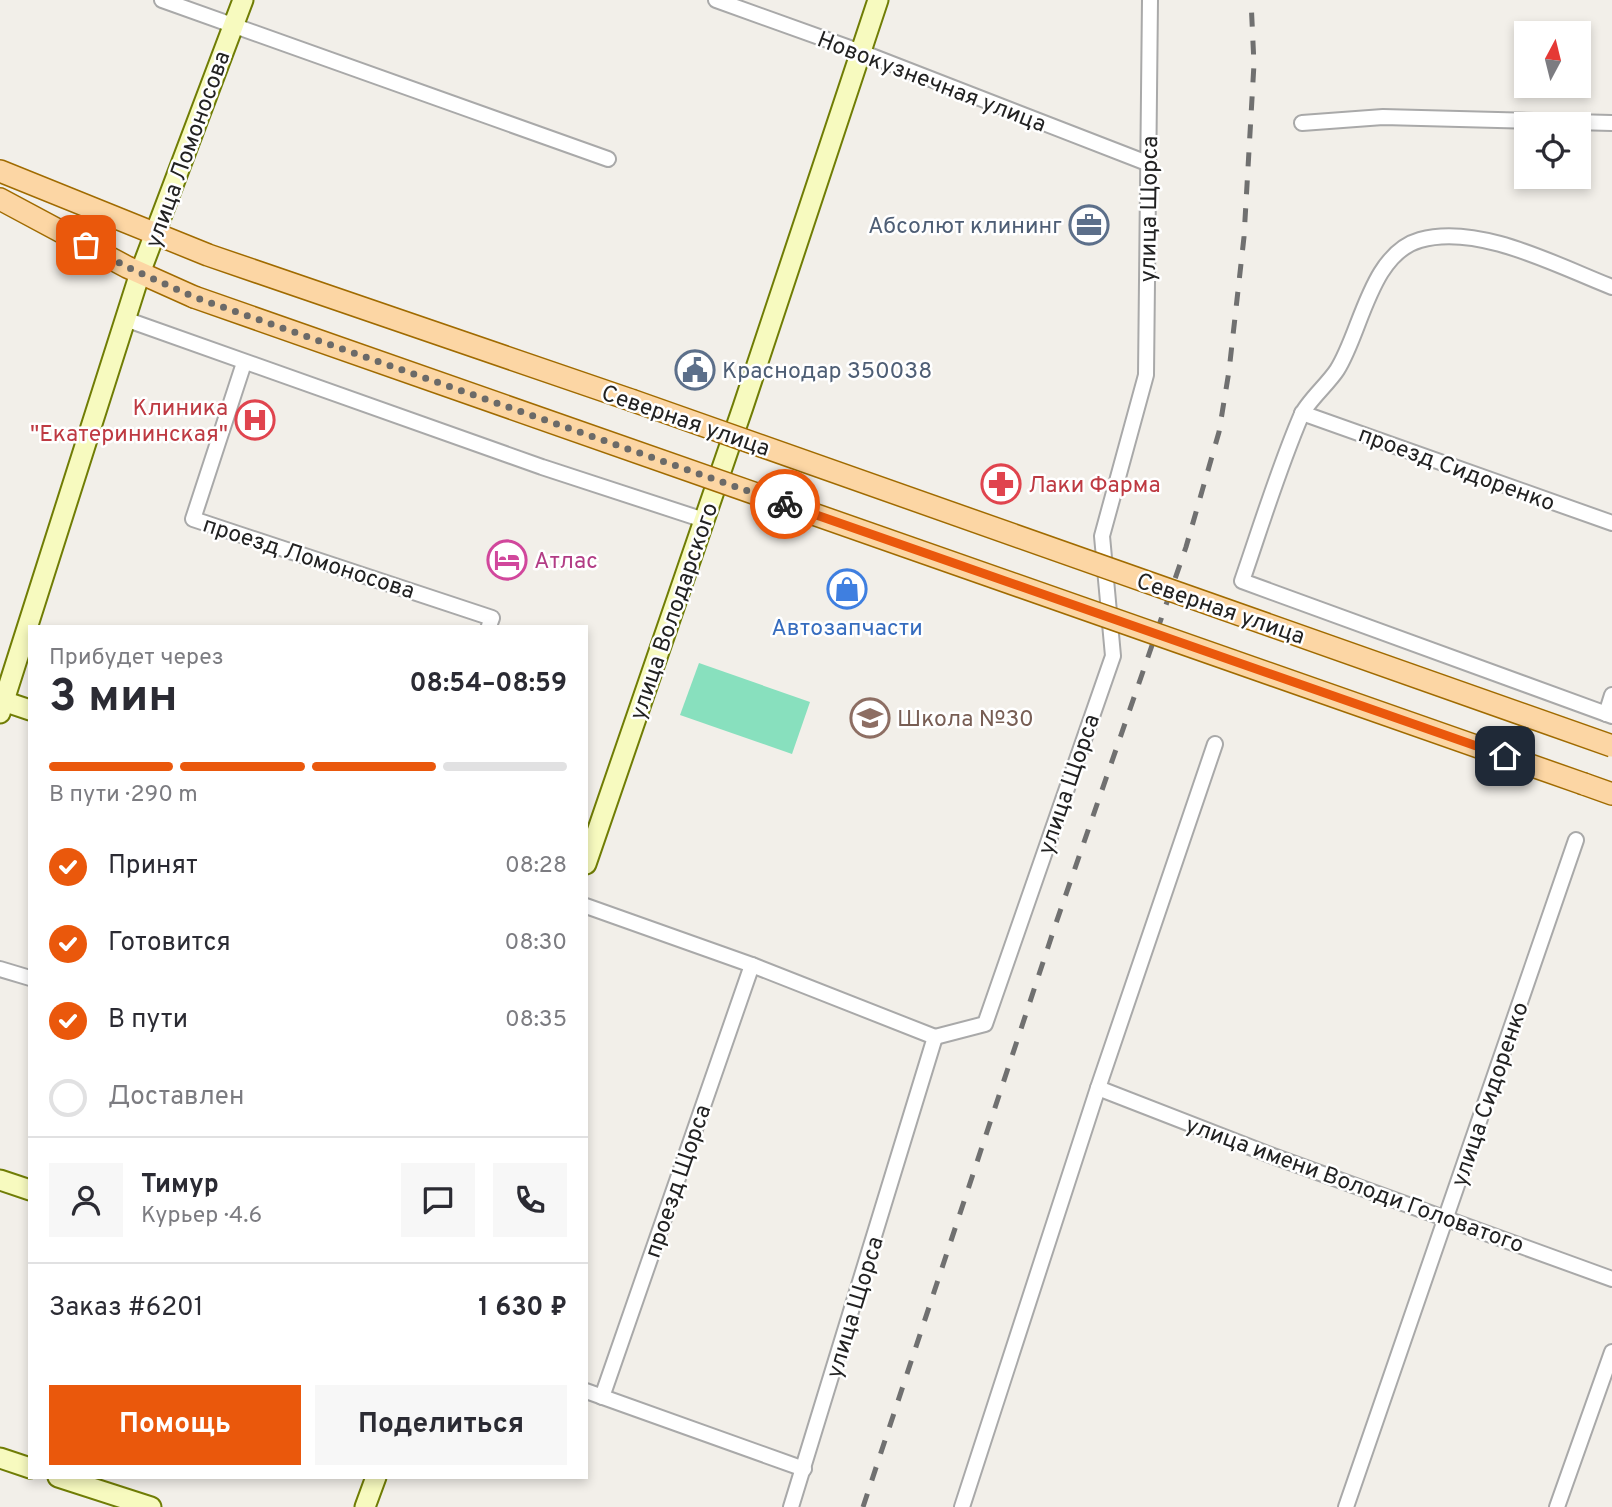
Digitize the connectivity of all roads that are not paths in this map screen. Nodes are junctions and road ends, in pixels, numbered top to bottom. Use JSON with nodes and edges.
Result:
{"nodes":[{"id":1,"x":163,"y":0,"type":"edge"},
{"id":2,"x":243,"y":0,"type":"edge"},
{"id":3,"x":716,"y":0,"type":"edge"},
{"id":4,"x":878,"y":0,"type":"edge"},
{"id":5,"x":1150,"y":0,"type":"edge"},
{"id":6,"x":233,"y":25,"type":"junction"},
{"id":7,"x":861,"y":52,"type":"junction"},
{"id":8,"x":1302,"y":123,"type":"dead end"},
{"id":9,"x":1612,"y":123,"type":"edge"},
{"id":10,"x":608,"y":159,"type":"dead end"},
{"id":11,"x":1147,"y":163,"type":"junction"},
{"id":12,"x":0,"y":171,"type":"edge"},
{"id":13,"x":0,"y":199,"type":"edge"},
{"id":14,"x":155,"y":234,"type":"junction"},
{"id":15,"x":141,"y":273,"type":"junction"},
{"id":16,"x":1612,"y":287,"type":"edge"},
{"id":17,"x":125,"y":319,"type":"junction"},
{"id":18,"x":244,"y":363,"type":"junction"},
{"id":19,"x":1302,"y":412,"type":"junction"},
{"id":20,"x":704,"y":520,"type":"junction"},
{"id":21,"x":1612,"y":523,"type":"edge"},
{"id":22,"x":489,"y":625,"type":"edge"},
{"id":23,"x":1612,"y":695,"type":"edge"},
{"id":24,"x":1,"y":705,"type":"edge"},
{"id":25,"x":28,"y":710,"type":"edge"},
{"id":26,"x":1609,"y":715,"type":"edge"},
{"id":27,"x":1215,"y":744,"type":"dead end"},
{"id":28,"x":1612,"y":746,"type":"edge"},
{"id":29,"x":1612,"y":794,"type":"edge"},
{"id":30,"x":1576,"y":840,"type":"dead end"},
{"id":31,"x":588,"y":858,"type":"edge"},
{"id":32,"x":588,"y":907,"type":"edge"},
{"id":33,"x":752,"y":965,"type":"junction"},
{"id":34,"x":0,"y":968,"type":"edge"},
{"id":35,"x":28,"y":977,"type":"edge"},
{"id":36,"x":935,"y":1037,"type":"junction"},
{"id":37,"x":1098,"y":1088,"type":"junction"},
{"id":38,"x":0,"y":1180,"type":"edge"},
{"id":39,"x":28,"y":1190,"type":"edge"},
{"id":40,"x":1446,"y":1218,"type":"junction"},
{"id":41,"x":1612,"y":1279,"type":"edge"},
{"id":42,"x":1612,"y":1352,"type":"edge"},
{"id":43,"x":588,"y":1392,"type":"edge"},
{"id":44,"x":602,"y":1397,"type":"junction"},
{"id":45,"x":0,"y":1458,"type":"edge"},
{"id":46,"x":28,"y":1467,"type":"edge"},
{"id":47,"x":804,"y":1469,"type":"junction"},
{"id":48,"x":64,"y":1479,"type":"edge"},
{"id":49,"x":375,"y":1479,"type":"edge"},
{"id":50,"x":151,"y":1507,"type":"edge"},
{"id":51,"x":365,"y":1507,"type":"edge"},
{"id":52,"x":791,"y":1507,"type":"edge"},
{"id":53,"x":962,"y":1507,"type":"edge"},
{"id":54,"x":1346,"y":1507,"type":"edge"},
{"id":55,"x":1557,"y":1507,"type":"edge"}],
"edges":[{"from":1,"to":6,"type":"street","name":"улица Ломоносова"},
{"from":2,"to":6,"type":"street","name":"улица Ломоносова"},
{"from":3,"to":7,"type":"street","name":"Новокузнечная улица"},
{"from":4,"to":7,"type":"street","name":"улица Володарского"},
{"from":5,"to":11,"type":"street","name":"улица Щорса"},
{"from":6,"to":10,"type":"street","name":"улица Ломоносова"},
{"from":6,"to":14,"type":"street","name":"улица Ломоносова"},
{"from":7,"to":11,"type":"street","name":"Новокузнечная улица"},
{"from":7,"to":20,"type":"street","name":"улица Володарского"},
{"from":8,"to":9,"type":"street"},
{"from":11,"to":36,"type":"street","name":"улица Щорса"},
{"from":12,"to":14,"type":"main road","name":"Северная улица"},
{"from":13,"to":15,"type":"main road","name":"Северная улица"},
{"from":14,"to":15,"type":"street","name":"улица Ломоносова"},
{"from":14,"to":28,"type":"main road","name":"Северная улица","bridge":true},
{"from":15,"to":17,"type":"street","name":"улица Ломоносова"},
{"from":15,"to":29,"type":"main road","name":"Северная улица","bridge":true},
{"from":16,"to":19,"type":"street"},
{"from":17,"to":18,"type":"street"},
{"from":17,"to":24,"type":"street","name":"улица Ломоносова"},
{"from":18,"to":20,"type":"street"},
{"from":18,"to":22,"type":"street","name":"проезд Ломоносова"},
{"from":19,"to":21,"type":"street","name":"проезд Сидоренко"},
{"from":19,"to":26,"type":"street"},
{"from":20,"to":31,"type":"street","name":"улица Володарского"},
{"from":23,"to":26,"type":"street"},
{"from":24,"to":25,"type":"street"},
{"from":27,"to":37,"type":"street"},
{"from":30,"to":40,"type":"street","name":"улица Сидоренко"},
{"from":32,"to":33,"type":"street"},
{"from":33,"to":36,"type":"street"},
{"from":33,"to":44,"type":"street","name":"проезд Щорса"},
{"from":34,"to":35,"type":"street"},
{"from":36,"to":47,"type":"street","name":"улица Щорса"},
{"from":37,"to":40,"type":"street","name":"улица имени Володи Головатого"},
{"from":37,"to":53,"type":"street"},
{"from":38,"to":39,"type":"street"},
{"from":40,"to":41,"type":"street","name":"улица имени Володи Головатого"},
{"from":40,"to":54,"type":"street","name":"улица Сидоренко"},
{"from":42,"to":55,"type":"street"},
{"from":43,"to":44,"type":"street"},
{"from":44,"to":47,"type":"street"},
{"from":45,"to":46,"type":"street"},
{"from":47,"to":52,"type":"street","name":"улица Щорса"},
{"from":48,"to":50,"type":"street"},
{"from":49,"to":51,"type":"street"}]}
